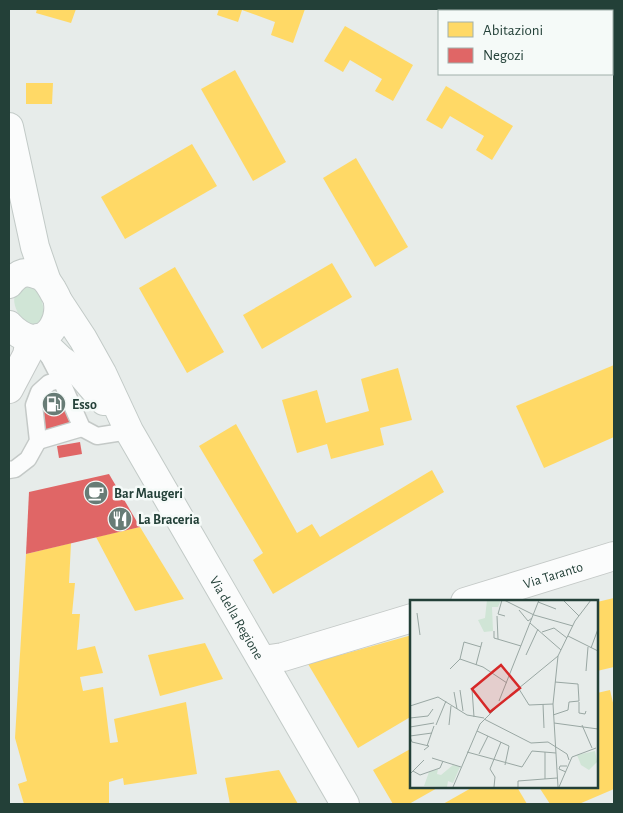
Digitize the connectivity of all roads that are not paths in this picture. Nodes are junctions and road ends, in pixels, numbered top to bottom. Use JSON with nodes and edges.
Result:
{"nodes":[{"id":1,"x":9,"y":127,"type":"edge"},
{"id":2,"x":9,"y":284,"type":"edge"},
{"id":3,"x":52,"y":290,"type":"junction"},
{"id":4,"x":26,"y":334,"type":"edge"},
{"id":5,"x":71,"y":376,"type":"junction"},
{"id":6,"x":9,"y":390,"type":"edge"},
{"id":7,"x":82,"y":428,"type":"junction"},
{"id":8,"x":129,"y":431,"type":"junction"},
{"id":9,"x":38,"y":441,"type":"junction"},
{"id":10,"x":9,"y":470,"type":"edge"},
{"id":11,"x":614,"y":556,"type":"edge"},
{"id":12,"x":471,"y":600,"type":"edge"},
{"id":13,"x":410,"y":619,"type":"edge"},
{"id":14,"x":263,"y":660,"type":"junction"},
{"id":15,"x":345,"y":804,"type":"edge"}],
"edges":[{"from":1,"to":3,"type":"main road"},
{"from":2,"to":3,"type":"main road"},
{"from":3,"to":4,"type":"main road"},
{"from":3,"to":8,"type":"main road"},
{"from":4,"to":5,"type":"main road"},
{"from":4,"to":6,"type":"main road"},
{"from":5,"to":7,"type":"lane"},
{"from":5,"to":8,"type":"main road"},
{"from":5,"to":9,"type":"lane"},
{"from":7,"to":8,"type":"lane"},
{"from":7,"to":9,"type":"lane"},
{"from":8,"to":14,"type":"main road","name":"Via della Regione"},
{"from":9,"to":10,"type":"lane"},
{"from":11,"to":12,"type":"main road","name":"Via Taranto"},
{"from":13,"to":14,"type":"main road"},
{"from":14,"to":15,"type":"main road","name":"Via della Regione"}]}
